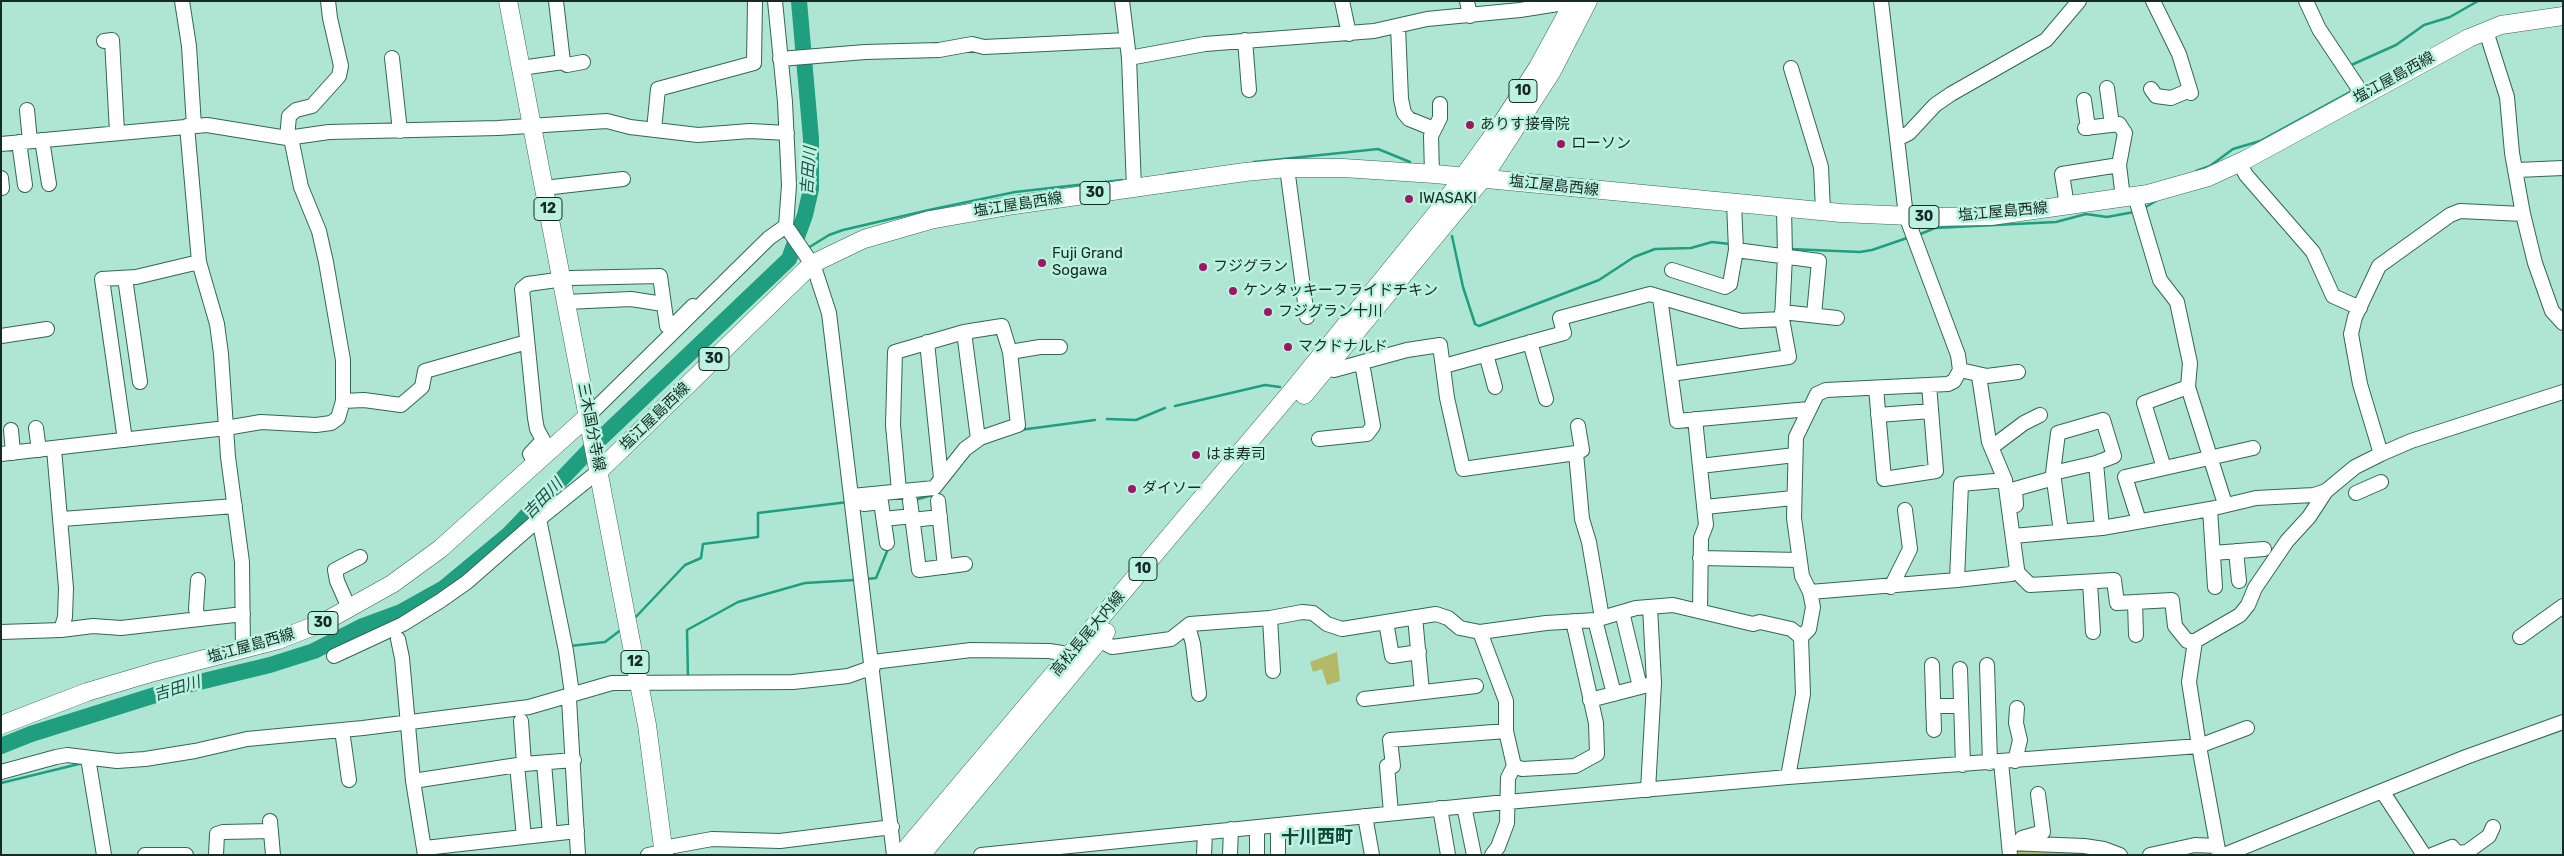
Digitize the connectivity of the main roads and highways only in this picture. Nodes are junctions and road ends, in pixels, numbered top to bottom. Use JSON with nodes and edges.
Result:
{"nodes":[{"id":1,"x":508,"y":1,"type":"edge"},
{"id":2,"x":1578,"y":2,"type":"edge"},
{"id":3,"x":2563,"y":16,"type":"edge"},
{"id":4,"x":1465,"y":177,"type":"junction"},
{"id":5,"x":1483,"y":178,"type":"junction"},
{"id":6,"x":588,"y":418,"type":"junction"},
{"id":7,"x":599,"y":469,"type":"junction"},
{"id":8,"x":1094,"y":637,"type":"junction"},
{"id":9,"x":1074,"y":661,"type":"junction"},
{"id":10,"x":1,"y":725,"type":"edge"},
{"id":11,"x":660,"y":852,"type":"edge"},
{"id":12,"x":901,"y":855,"type":"edge"},
{"id":13,"x":921,"y":855,"type":"edge"}],
"edges":[{"from":1,"to":6,"type":"main road","name":"三木国分寺線","number":"12"},
{"from":2,"to":4,"type":"main road","name":"高松長尾大内線","number":"10"},
{"from":2,"to":5,"type":"main road","name":"高松長尾大内線","number":"10"},
{"from":3,"to":5,"type":"main road","name":"塩江屋島西線","number":"30"},
{"from":4,"to":5,"type":"main road","name":"塩江屋島西線","number":"30"},
{"from":4,"to":7,"type":"main road","name":"塩江屋島西線","number":"30"},
{"from":4,"to":8,"type":"main road","name":"高松長尾大内線","number":"10"},
{"from":5,"to":8,"type":"main road","name":"高松長尾大内線","number":"10"},
{"from":6,"to":7,"type":"main road","name":"三木国分寺線","number":"12"},
{"from":6,"to":10,"type":"main road","name":"塩江屋島西線","number":"30"},
{"from":7,"to":11,"type":"main road","name":"三木国分寺線","number":"12"},
{"from":8,"to":9,"type":"main road","name":"高松長尾大内線","number":"10"},
{"from":9,"to":12,"type":"main road","name":"高松長尾大内線","number":"10"},
{"from":9,"to":13,"type":"main road","name":"高松長尾大内線","number":"10"}]}
